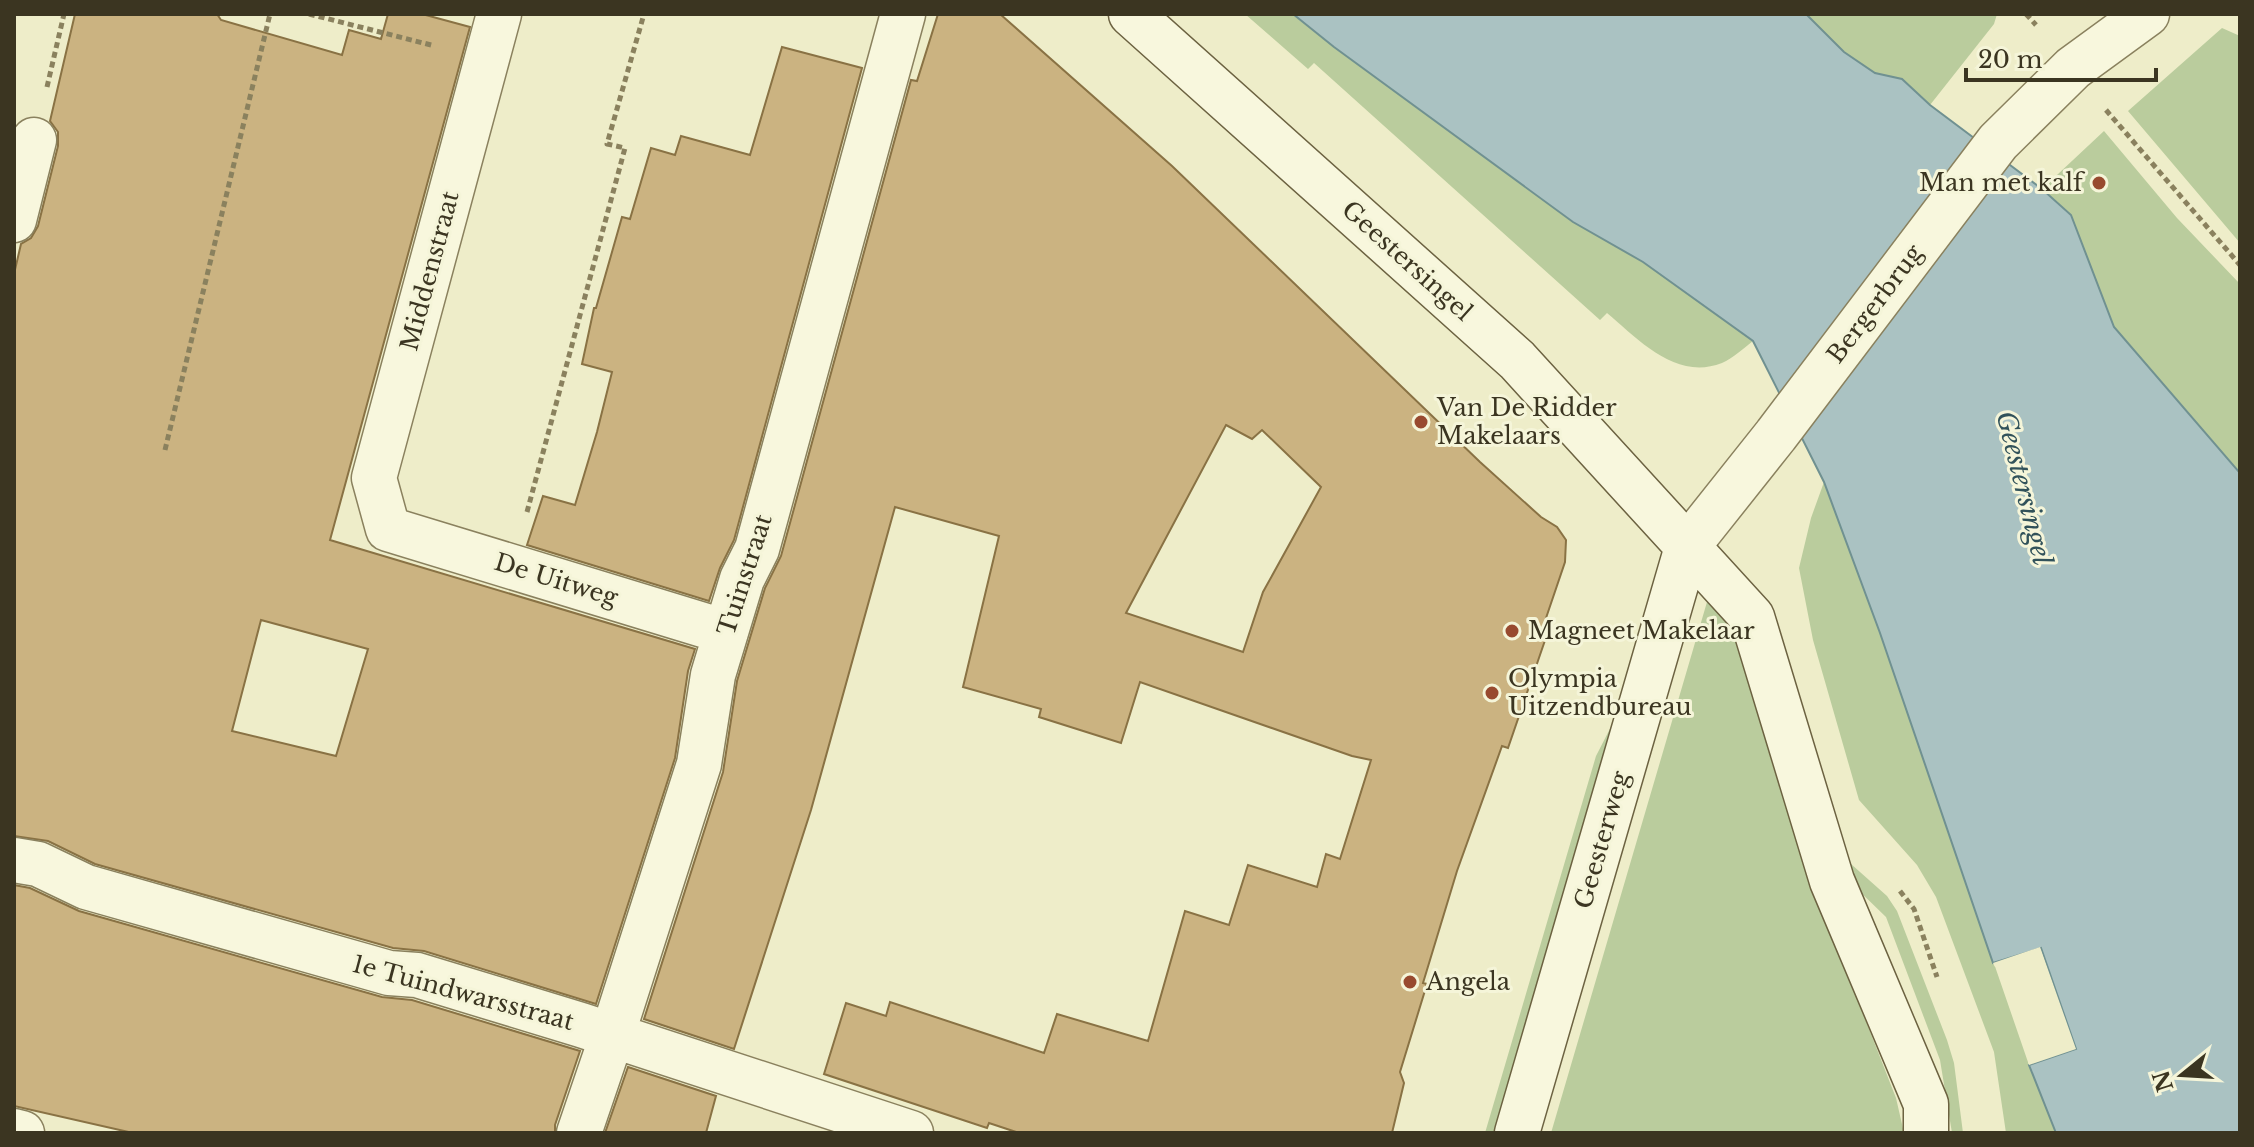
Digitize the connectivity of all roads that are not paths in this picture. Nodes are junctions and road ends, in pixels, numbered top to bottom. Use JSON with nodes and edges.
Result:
{"nodes":[{"id":1,"x":499,"y":14,"type":"edge"},
{"id":2,"x":903,"y":14,"type":"edge"},
{"id":3,"x":1131,"y":14,"type":"edge"},
{"id":4,"x":2147,"y":14,"type":"edge"},
{"id":5,"x":34,"y":140,"type":"road end"},
{"id":6,"x":14,"y":220,"type":"edge"},
{"id":7,"x":388,"y":529,"type":"joint"},
{"id":8,"x":1687,"y":547,"type":"junction"},
{"id":9,"x":726,"y":632,"type":"junction"},
{"id":10,"x":14,"y":860,"type":"edge"},
{"id":11,"x":612,"y":1036,"type":"junction"},
{"id":12,"x":14,"y":1131,"type":"edge"},
{"id":13,"x":22,"y":1133,"type":"edge"},
{"id":14,"x":579,"y":1133,"type":"edge"},
{"id":15,"x":911,"y":1133,"type":"edge"},
{"id":16,"x":1517,"y":1133,"type":"edge"},
{"id":17,"x":1926,"y":1133,"type":"edge"}],
"edges":[{"from":1,"to":7,"type":"street","name":"Middenstraat"},
{"from":2,"to":9,"type":"street","name":"Tuinstraat"},
{"from":3,"to":8,"type":"street","name":"Geestersingel"},
{"from":4,"to":8,"type":"street","name":"Bergerbrug"},
{"from":5,"to":6,"type":"street"},
{"from":7,"to":9,"type":"street","name":"De Uitweg"},
{"from":8,"to":16,"type":"street","name":"Geesterweg"},
{"from":8,"to":17,"type":"street","name":"Geestersingel"},
{"from":9,"to":11,"type":"street","name":"Tuinstraat"},
{"from":10,"to":11,"type":"street","name":"1e Tuindwarsstraat"},
{"from":11,"to":14,"type":"street","name":"Tuinstraat"},
{"from":11,"to":15,"type":"street","name":"1e Tuindwarsstraat"},
{"from":12,"to":13,"type":"street"}]}
